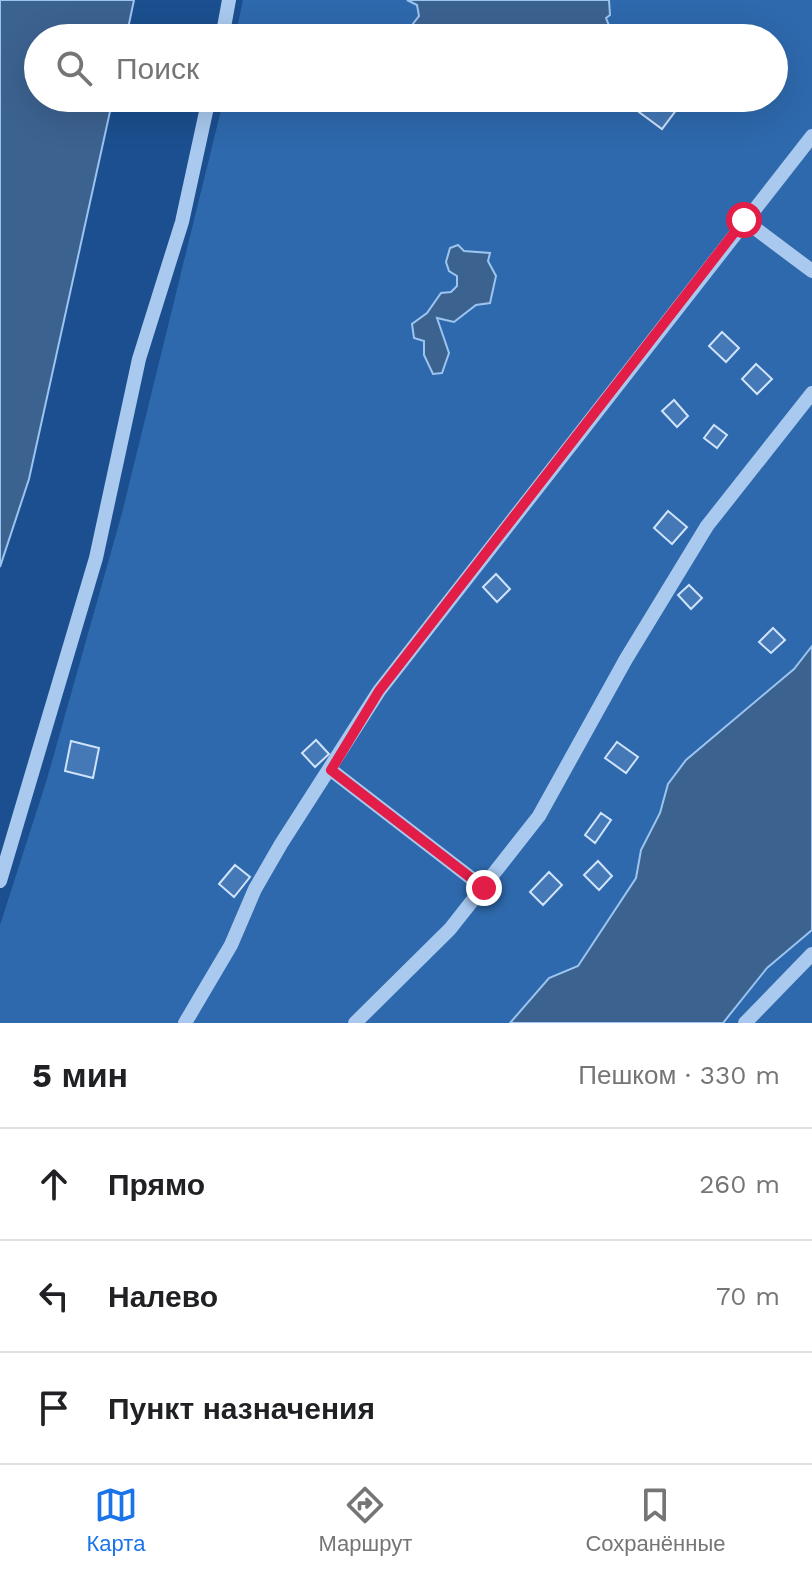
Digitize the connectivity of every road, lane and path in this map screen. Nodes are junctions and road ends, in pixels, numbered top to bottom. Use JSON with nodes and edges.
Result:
{"nodes":[{"id":1,"x":229,"y":0,"type":"edge"},
{"id":2,"x":225,"y":24,"type":"edge"},
{"id":3,"x":206,"y":112,"type":"edge"},
{"id":4,"x":812,"y":136,"type":"edge"},
{"id":5,"x":744,"y":220,"type":"junction"},
{"id":6,"x":812,"y":271,"type":"edge"},
{"id":7,"x":812,"y":393,"type":"edge"},
{"id":8,"x":331,"y":770,"type":"junction"},
{"id":9,"x":0,"y":881,"type":"edge"},
{"id":10,"x":484,"y":888,"type":"junction"},
{"id":11,"x":812,"y":954,"type":"edge"},
{"id":12,"x":185,"y":1023,"type":"edge"},
{"id":13,"x":355,"y":1023,"type":"edge"},
{"id":14,"x":745,"y":1023,"type":"edge"}],
"edges":[{"from":1,"to":2,"type":"lane"},
{"from":3,"to":9,"type":"lane"},
{"from":4,"to":5,"type":"lane"},
{"from":5,"to":6,"type":"lane"},
{"from":5,"to":8,"type":"lane"},
{"from":7,"to":10,"type":"lane"},
{"from":8,"to":10,"type":"lane"},
{"from":8,"to":12,"type":"lane"},
{"from":10,"to":13,"type":"lane"},
{"from":11,"to":14,"type":"lane"}]}
